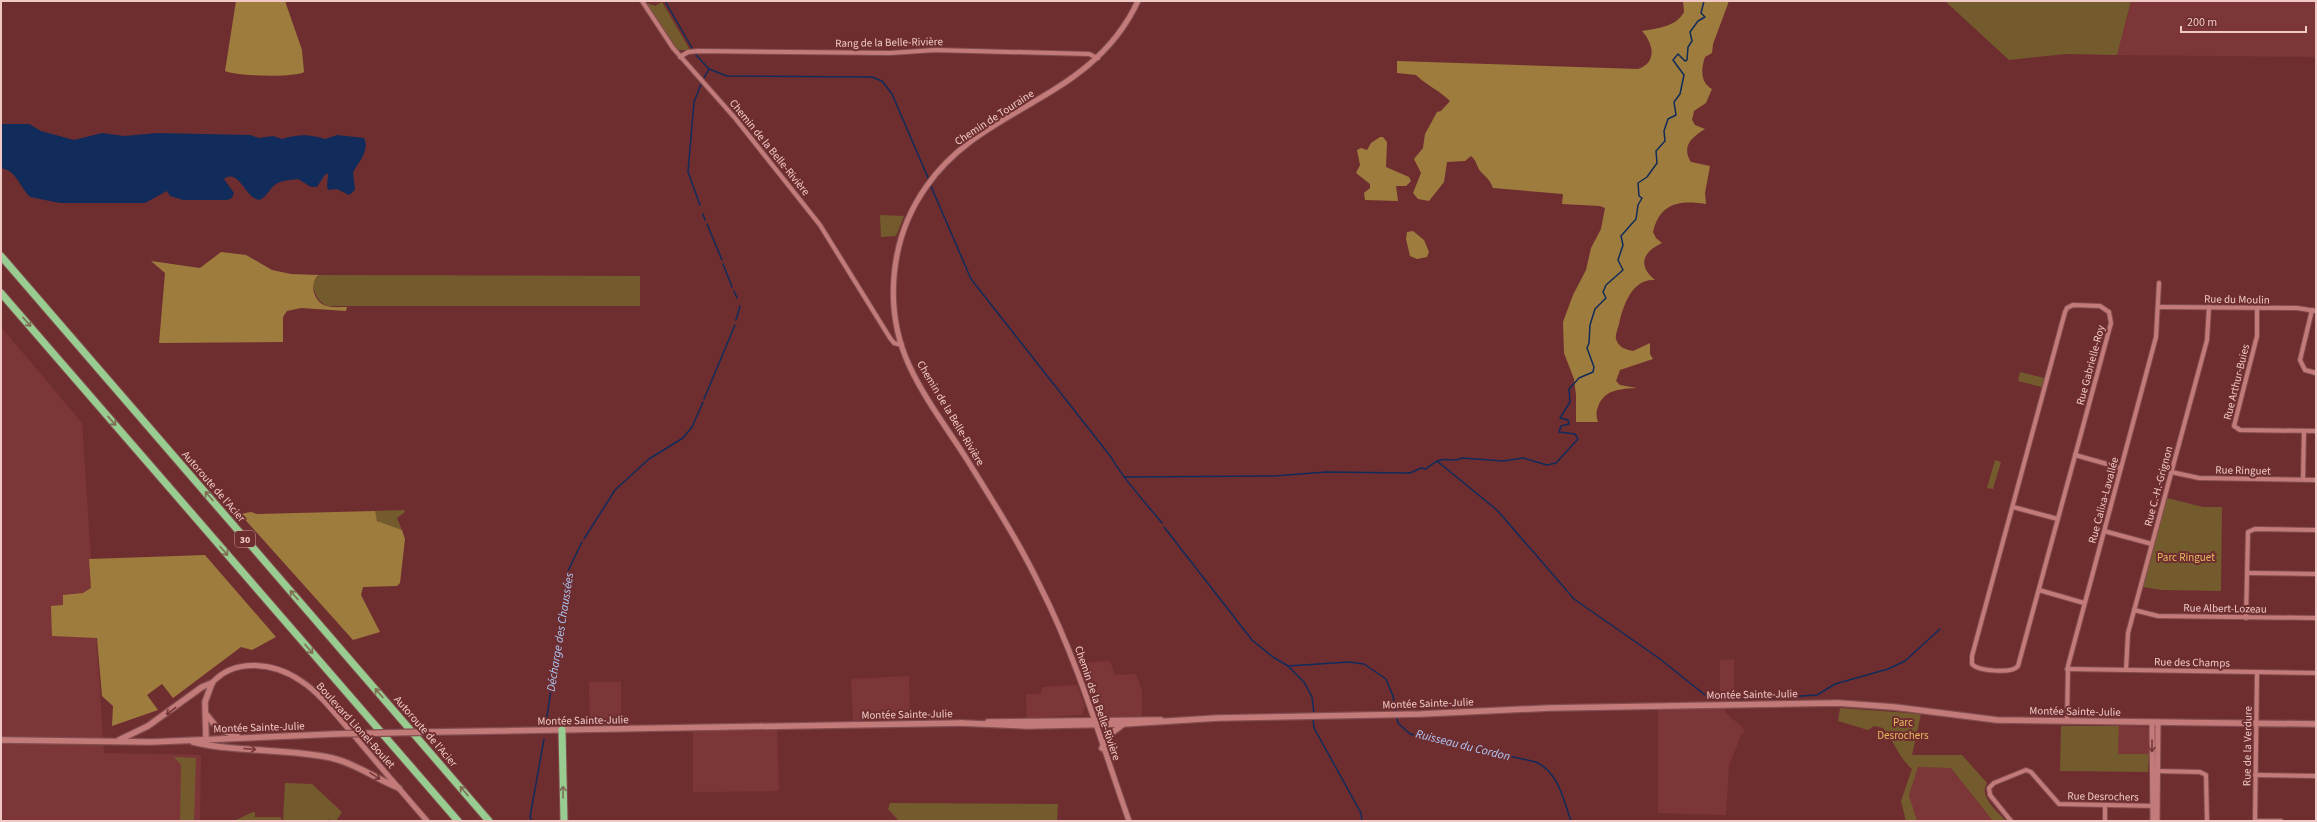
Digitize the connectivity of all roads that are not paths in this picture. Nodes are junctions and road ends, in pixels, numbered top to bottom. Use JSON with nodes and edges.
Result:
{"nodes":[{"id":1,"x":642,"y":1,"type":"edge"},
{"id":2,"x":1138,"y":1,"type":"edge"},
{"id":3,"x":680,"y":57,"type":"junction"},
{"id":4,"x":1098,"y":58,"type":"junction"},
{"id":5,"x":1,"y":256,"type":"edge"},
{"id":6,"x":2159,"y":283,"type":"dead end"},
{"id":7,"x":1,"y":293,"type":"edge"},
{"id":8,"x":2158,"y":307,"type":"junction"},
{"id":9,"x":2209,"y":307,"type":"junction"},
{"id":10,"x":2257,"y":308,"type":"junction"},
{"id":11,"x":2314,"y":310,"type":"edge"},
{"id":12,"x":902,"y":345,"type":"junction"},
{"id":13,"x":2316,"y":373,"type":"edge"},
{"id":14,"x":2304,"y":431,"type":"junction"},
{"id":15,"x":2316,"y":431,"type":"edge"},
{"id":16,"x":2075,"y":455,"type":"junction"},
{"id":17,"x":2121,"y":468,"type":"junction"},
{"id":18,"x":2171,"y":472,"type":"junction"},
{"id":19,"x":2303,"y":480,"type":"junction"},
{"id":20,"x":2316,"y":480,"type":"edge"},
{"id":21,"x":2013,"y":507,"type":"junction"},
{"id":22,"x":2058,"y":519,"type":"junction"},
{"id":23,"x":2316,"y":530,"type":"edge"},
{"id":24,"x":2104,"y":531,"type":"junction"},
{"id":25,"x":2152,"y":544,"type":"junction"},
{"id":26,"x":2247,"y":573,"type":"junction"},
{"id":27,"x":2316,"y":574,"type":"edge"},
{"id":28,"x":2039,"y":590,"type":"junction"},
{"id":29,"x":2084,"y":603,"type":"junction"},
{"id":30,"x":2134,"y":610,"type":"junction"},
{"id":31,"x":2246,"y":618,"type":"junction"},
{"id":32,"x":2316,"y":618,"type":"edge"},
{"id":33,"x":2067,"y":669,"type":"junction"},
{"id":34,"x":2126,"y":670,"type":"junction"},
{"id":35,"x":2257,"y":672,"type":"junction"},
{"id":36,"x":2316,"y":673,"type":"edge"},
{"id":37,"x":212,"y":683,"type":"junction"},
{"id":38,"x":206,"y":714,"type":"junction"},
{"id":39,"x":1188,"y":721,"type":"junction"},
{"id":40,"x":2068,"y":721,"type":"junction"},
{"id":41,"x":1095,"y":722,"type":"junction"},
{"id":42,"x":2155,"y":722,"type":"junction"},
{"id":43,"x":2257,"y":723,"type":"junction"},
{"id":44,"x":1122,"y":724,"type":"junction"},
{"id":45,"x":2316,"y":724,"type":"edge"},
{"id":46,"x":562,"y":730,"type":"junction"},
{"id":47,"x":239,"y":737,"type":"junction"},
{"id":48,"x":206,"y":739,"type":"junction"},
{"id":49,"x":1,"y":740,"type":"edge"},
{"id":50,"x":187,"y":740,"type":"junction"},
{"id":51,"x":115,"y":741,"type":"junction"},
{"id":52,"x":1102,"y":748,"type":"junction"},
{"id":53,"x":2155,"y":771,"type":"junction"},
{"id":54,"x":2255,"y":775,"type":"junction"},
{"id":55,"x":2316,"y":776,"type":"edge"},
{"id":56,"x":399,"y":788,"type":"junction"},
{"id":57,"x":2105,"y":805,"type":"junction"},
{"id":58,"x":2155,"y":806,"type":"junction"},
{"id":59,"x":428,"y":821,"type":"edge"},
{"id":60,"x":458,"y":821,"type":"edge"},
{"id":61,"x":489,"y":821,"type":"edge"},
{"id":62,"x":564,"y":821,"type":"edge"},
{"id":63,"x":1129,"y":821,"type":"edge"},
{"id":64,"x":2011,"y":821,"type":"edge"},
{"id":65,"x":2105,"y":821,"type":"edge"},
{"id":66,"x":2153,"y":821,"type":"edge"},
{"id":67,"x":2157,"y":821,"type":"edge"},
{"id":68,"x":2207,"y":821,"type":"edge"},
{"id":69,"x":2255,"y":821,"type":"edge"},
{"id":70,"x":2281,"y":821,"type":"edge"}],
"edges":[{"from":1,"to":3,"type":"street","name":"Chemin de la Belle-Rivière"},
{"from":2,"to":4,"type":"street","name":"Chemin de Touraine"},
{"from":3,"to":4,"type":"street","name":"Rang de la Belle-Rivière"},
{"from":3,"to":12,"type":"street","name":"Chemin de la Belle-Rivière"},
{"from":4,"to":12,"type":"street","name":"Chemin de Touraine"},
{"from":61,"to":5,"type":"highway","name":"Autoroute de l'Acier","number":"30","one_way":true},
{"from":6,"to":8,"type":"street","name":"Rue Calixa-Lavallée"},
{"from":7,"to":60,"type":"highway","number":"30","one_way":true},
{"from":8,"to":9,"type":"street","name":"Rue du Moulin"},
{"from":8,"to":17,"type":"street","name":"Rue Calixa-Lavallée"},
{"from":9,"to":10,"type":"street","name":"Rue du Moulin"},
{"from":9,"to":18,"type":"street","name":"Rue C.-H.-Grignon"},
{"from":10,"to":11,"type":"street","name":"Rue du Moulin"},
{"from":10,"to":14,"type":"street","name":"Rue Arthur-Buies"},
{"from":11,"to":13,"type":"street"},
{"from":12,"to":41,"type":"street","name":"Chemin de la Belle-Rivière"},
{"from":14,"to":15,"type":"street","name":"Rue Arthur-Buies"},
{"from":14,"to":19,"type":"street"},
{"from":16,"to":17,"type":"street"},
{"from":16,"to":21,"type":"street","name":"Rue Gabrielle-Roy"},
{"from":16,"to":22,"type":"street","name":"Rue Gabrielle-Roy"},
{"from":17,"to":24,"type":"street","name":"Rue Calixa-Lavallée"},
{"from":18,"to":19,"type":"street","name":"Rue Ringuet"},
{"from":18,"to":25,"type":"street","name":"Rue C.-H.-Grignon"},
{"from":19,"to":20,"type":"street","name":"Rue Ringuet"},
{"from":21,"to":22,"type":"street"},
{"from":21,"to":28,"type":"street","name":"Rue Gabrielle-Roy"},
{"from":22,"to":28,"type":"street","name":"Rue Gabrielle-Roy"},
{"from":23,"to":26,"type":"street"},
{"from":24,"to":25,"type":"street"},
{"from":24,"to":29,"type":"street","name":"Rue Calixa-Lavallée"},
{"from":25,"to":30,"type":"street","name":"Rue C.-H.-Grignon"},
{"from":26,"to":27,"type":"street"},
{"from":26,"to":31,"type":"street"},
{"from":28,"to":29,"type":"street"},
{"from":29,"to":33,"type":"street","name":"Rue Calixa-Lavallée"},
{"from":30,"to":31,"type":"street","name":"Rue Albert-Lozeau"},
{"from":30,"to":34,"type":"street","name":"Rue C.-H.-Grignon"},
{"from":31,"to":32,"type":"street","name":"Rue Albert-Lozeau"},
{"from":33,"to":34,"type":"street","name":"Rue des Champs"},
{"from":33,"to":40,"type":"street","name":"Rue Calixa-Lavallée"},
{"from":34,"to":35,"type":"street","name":"Rue des Champs"},
{"from":35,"to":36,"type":"street","name":"Rue des Champs"},
{"from":35,"to":43,"type":"street","name":"Rue de la Verdure"},
{"from":37,"to":38,"type":"main road"},
{"from":37,"to":51,"type":"main road","one_way":true},
{"from":37,"to":56,"type":"street","name":"Boulevard Lionel-Boulet"},
{"from":38,"to":47,"type":"main road"},
{"from":38,"to":48,"type":"main road"},
{"from":39,"to":40,"type":"main road","name":"Montée Sainte-Julie"},
{"from":39,"to":41,"type":"main road","name":"Montée Sainte-Julie"},
{"from":39,"to":44,"type":"main road","name":"Montée Sainte-Julie"},
{"from":40,"to":42,"type":"main road","name":"Montée Sainte-Julie"},
{"from":41,"to":44,"type":"main road","name":"Montée Sainte-Julie"},
{"from":41,"to":46,"type":"main road","name":"Montée Sainte-Julie"},
{"from":41,"to":52,"type":"street","name":"Chemin de la Belle-Rivière"},
{"from":42,"to":43,"type":"main road","name":"Montée Sainte-Julie"},
{"from":42,"to":53,"type":"street"},
{"from":43,"to":45,"type":"main road","name":"Montée Sainte-Julie"},
{"from":43,"to":54,"type":"street","name":"Rue de la Verdure"},
{"from":44,"to":52,"type":"main road"},
{"from":46,"to":47,"type":"main road","name":"Montée Sainte-Julie","bridge":true},
{"from":62,"to":46,"type":"highway","one_way":true},
{"from":47,"to":48,"type":"main road","name":"Montée Sainte-Julie"},
{"from":48,"to":50,"type":"main road"},
{"from":49,"to":51,"type":"main road"},
{"from":50,"to":51,"type":"main road"},
{"from":50,"to":56,"type":"main road","one_way":true},
{"from":52,"to":63,"type":"street","name":"Chemin de la Belle-Rivière"},
{"from":53,"to":58,"type":"street"},
{"from":53,"to":68,"type":"street"},
{"from":54,"to":55,"type":"street"},
{"from":54,"to":69,"type":"street","name":"Rue de la Verdure"},
{"from":56,"to":59,"type":"street","name":"Boulevard Lionel-Boulet"},
{"from":57,"to":58,"type":"street","name":"Rue Desrochers"},
{"from":57,"to":64,"type":"street","name":"Rue Desrochers"},
{"from":57,"to":65,"type":"street"},
{"from":58,"to":66,"type":"street"},
{"from":58,"to":67,"type":"street"},
{"from":69,"to":70,"type":"street"}]}
